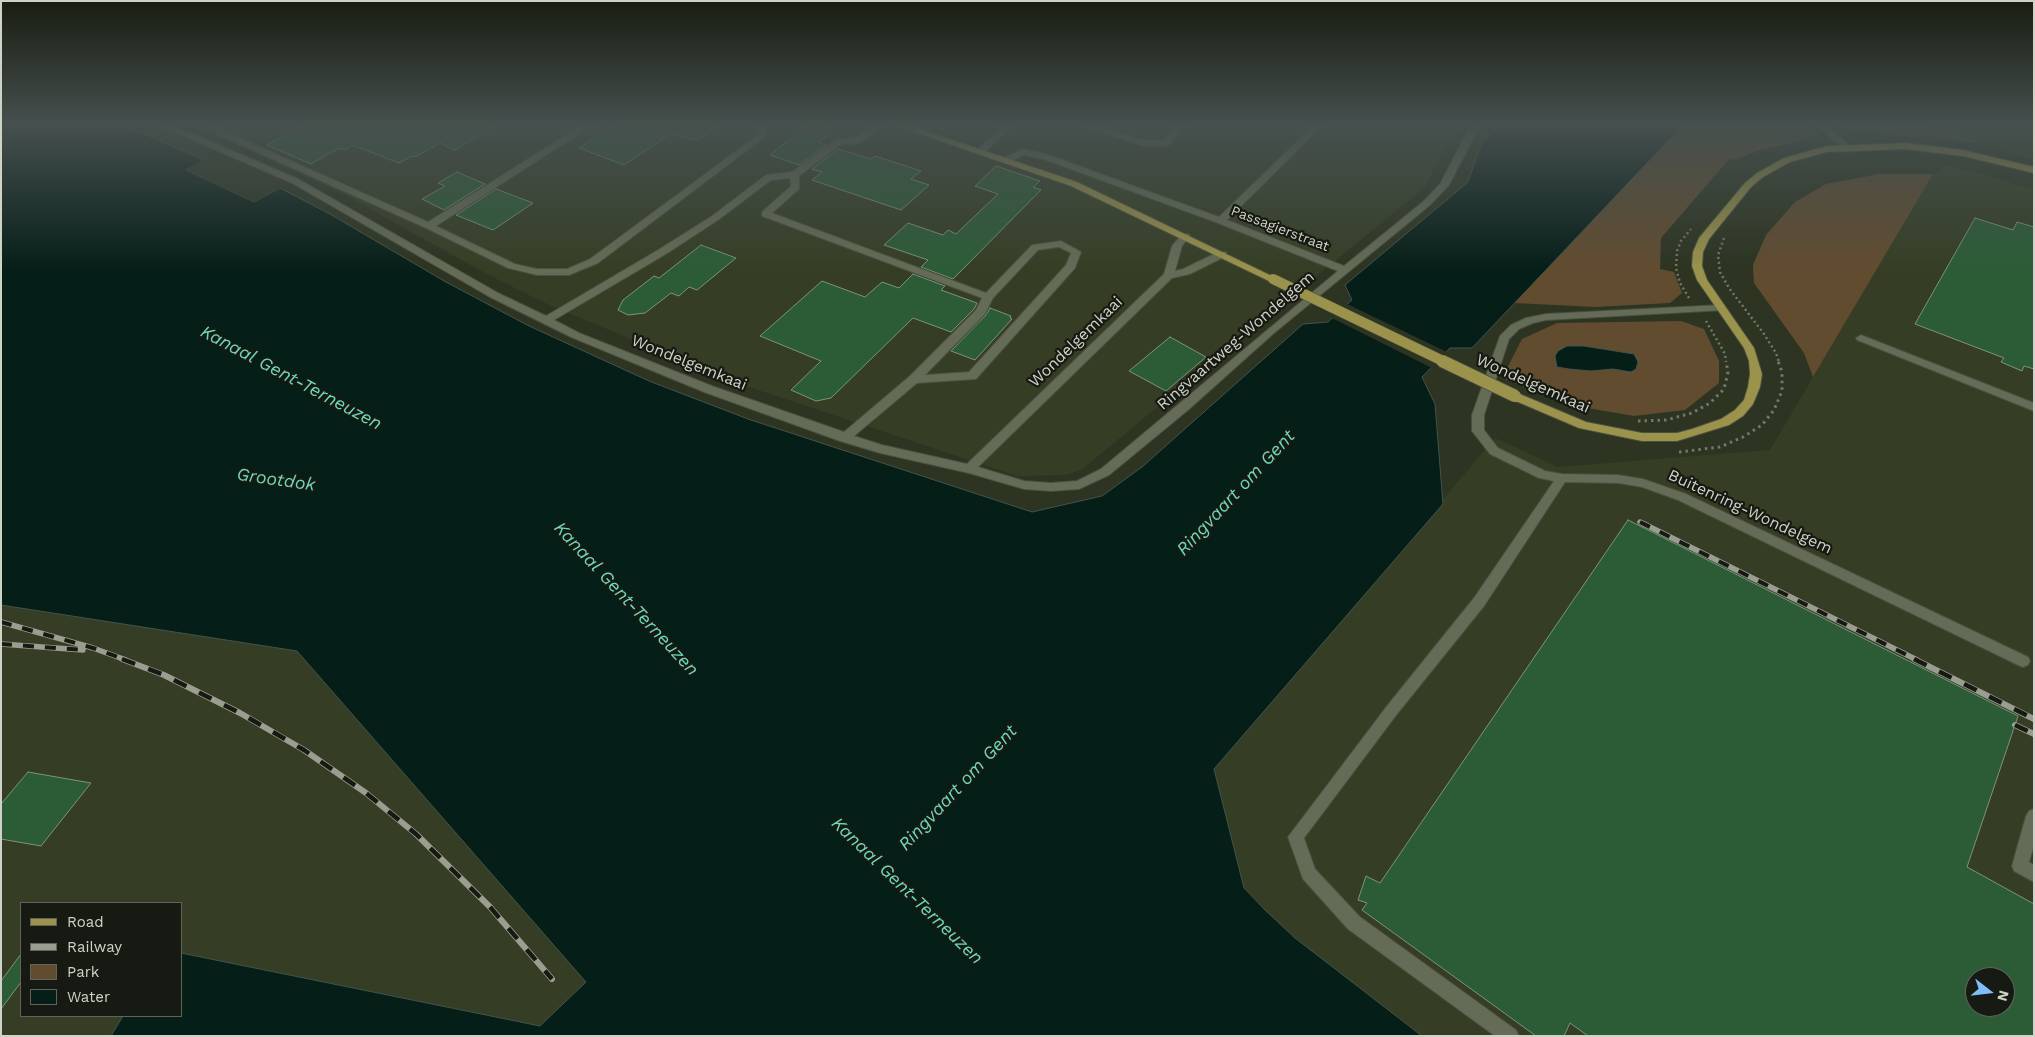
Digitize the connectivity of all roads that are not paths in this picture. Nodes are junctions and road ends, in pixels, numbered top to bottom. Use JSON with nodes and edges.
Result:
{"nodes":[{"id":1,"x":278,"y":173,"type":"edge"},
{"id":2,"x":312,"y":173,"type":"edge"},
{"id":3,"x":514,"y":173,"type":"edge"},
{"id":4,"x":712,"y":173,"type":"edge"},
{"id":5,"x":1044,"y":173,"type":"edge"},
{"id":6,"x":1091,"y":173,"type":"edge"},
{"id":7,"x":1270,"y":173,"type":"edge"},
{"id":8,"x":1450,"y":173,"type":"edge"},
{"id":9,"x":1763,"y":173,"type":"edge"},
{"id":10,"x":794,"y":174,"type":"joint"},
{"id":11,"x":1221,"y":221,"type":"junction"},
{"id":12,"x":430,"y":226,"type":"junction"},
{"id":13,"x":1185,"y":236,"type":"junction"},
{"id":14,"x":1222,"y":254,"type":"junction"},
{"id":15,"x":1345,"y":270,"type":"junction"},
{"id":16,"x":1169,"y":275,"type":"junction"},
{"id":17,"x":988,"y":297,"type":"junction"},
{"id":18,"x":1721,"y":308,"type":"junction"},
{"id":19,"x":546,"y":320,"type":"junction"},
{"id":20,"x":1861,"y":338,"type":"dead end"},
{"id":21,"x":914,"y":379,"type":"junction"},
{"id":22,"x":2034,"y":407,"type":"edge"},
{"id":23,"x":844,"y":438,"type":"junction"},
{"id":24,"x":969,"y":469,"type":"junction"},
{"id":25,"x":1562,"y":478,"type":"junction"},
{"id":26,"x":2023,"y":661,"type":"dead end"},
{"id":27,"x":2034,"y":816,"type":"edge"},
{"id":28,"x":2034,"y":874,"type":"edge"},
{"id":29,"x":1510,"y":1036,"type":"edge"}],
"edges":[{"from":1,"to":19,"type":"street","name":"Wondelgemkaai"},
{"from":2,"to":12,"type":"street"},
{"from":3,"to":12,"type":"street"},
{"from":4,"to":12,"type":"street"},
{"from":5,"to":13,"type":"main road","name":"Wondelgemkaai"},
{"from":6,"to":11,"type":"street","name":"Passagierstraat"},
{"from":7,"to":11,"type":"street"},
{"from":8,"to":15,"type":"street","name":"Ringvaartweg-Wondelgem"},
{"from":9,"to":18,"type":"main road","name":"Wondelgemkaai"},
{"from":10,"to":17,"type":"street"},
{"from":10,"to":19,"type":"street"},
{"from":11,"to":15,"type":"street","name":"Passagierstraat"},
{"from":13,"to":14,"type":"main road","name":"Wondelgemkaai"},
{"from":13,"to":16,"type":"street"},
{"from":14,"to":16,"type":"street","name":"Wondelgemkaai"},
{"from":14,"to":18,"type":"main road","name":"Wondelgemkaai","bridge":true},
{"from":15,"to":24,"type":"street","name":"Ringvaartweg-Wondelgem"},
{"from":16,"to":24,"type":"street","name":"Wondelgemkaai"},
{"from":17,"to":21,"type":"street"},
{"from":17,"to":21,"type":"street"},
{"from":18,"to":25,"type":"street","name":"Buitenring-Wondelgem"},
{"from":19,"to":23,"type":"street","name":"Wondelgemkaai"},
{"from":20,"to":22,"type":"street"},
{"from":21,"to":23,"type":"street"},
{"from":23,"to":24,"type":"street","name":"Wondelgemkaai"},
{"from":25,"to":26,"type":"street","name":"Buitenring-Wondelgem"},
{"from":25,"to":29,"type":"street"},
{"from":27,"to":28,"type":"street"}]}
